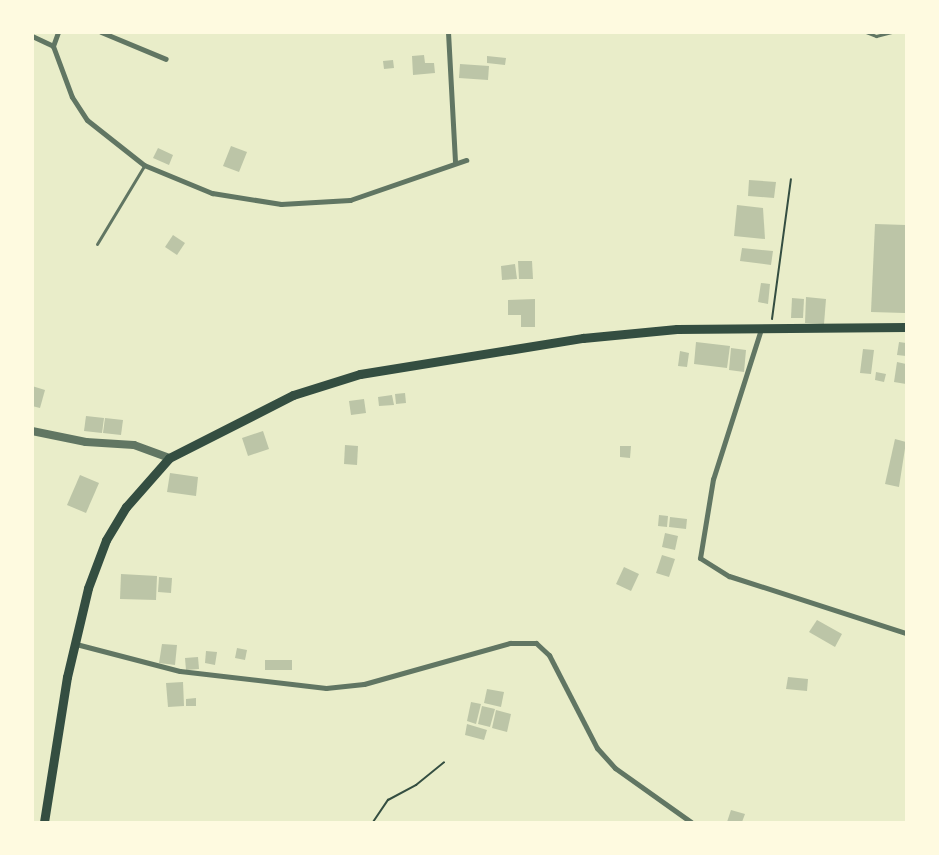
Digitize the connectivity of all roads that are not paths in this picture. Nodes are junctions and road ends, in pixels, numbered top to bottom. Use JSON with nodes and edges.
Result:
{"nodes":[{"id":1,"x":58,"y":32,"type":"edge"},
{"id":2,"x":101,"y":32,"type":"edge"},
{"id":3,"x":448,"y":32,"type":"edge"},
{"id":4,"x":866,"y":32,"type":"edge"},
{"id":5,"x":892,"y":32,"type":"edge"},
{"id":6,"x":32,"y":36,"type":"edge"},
{"id":7,"x":53,"y":46,"type":"junction"},
{"id":8,"x":166,"y":59,"type":"dead end"},
{"id":9,"x":466,"y":160,"type":"dead end"},
{"id":10,"x":455,"y":162,"type":"junction"},
{"id":11,"x":144,"y":165,"type":"junction"},
{"id":12,"x":97,"y":244,"type":"dead end"},
{"id":13,"x":906,"y":327,"type":"edge"},
{"id":14,"x":766,"y":329,"type":"junction"},
{"id":15,"x":32,"y":431,"type":"edge"},
{"id":16,"x":169,"y":458,"type":"junction"},
{"id":17,"x":906,"y":633,"type":"edge"},
{"id":18,"x":76,"y":644,"type":"junction"},
{"id":19,"x":44,"y":822,"type":"edge"},
{"id":20,"x":691,"y":822,"type":"edge"}],
"edges":[{"from":1,"to":7,"type":"street"},
{"from":2,"to":8,"type":"street"},
{"from":3,"to":10,"type":"street"},
{"from":4,"to":5,"type":"lane"},
{"from":6,"to":7,"type":"street"},
{"from":7,"to":11,"type":"street"},
{"from":9,"to":10,"type":"street"},
{"from":10,"to":11,"type":"street"},
{"from":11,"to":12,"type":"lane"},
{"from":13,"to":14,"type":"main road"},
{"from":14,"to":16,"type":"main road"},
{"from":14,"to":17,"type":"street"},
{"from":15,"to":16,"type":"street"},
{"from":16,"to":18,"type":"main road"},
{"from":18,"to":19,"type":"main road"},
{"from":18,"to":20,"type":"street"}]}
